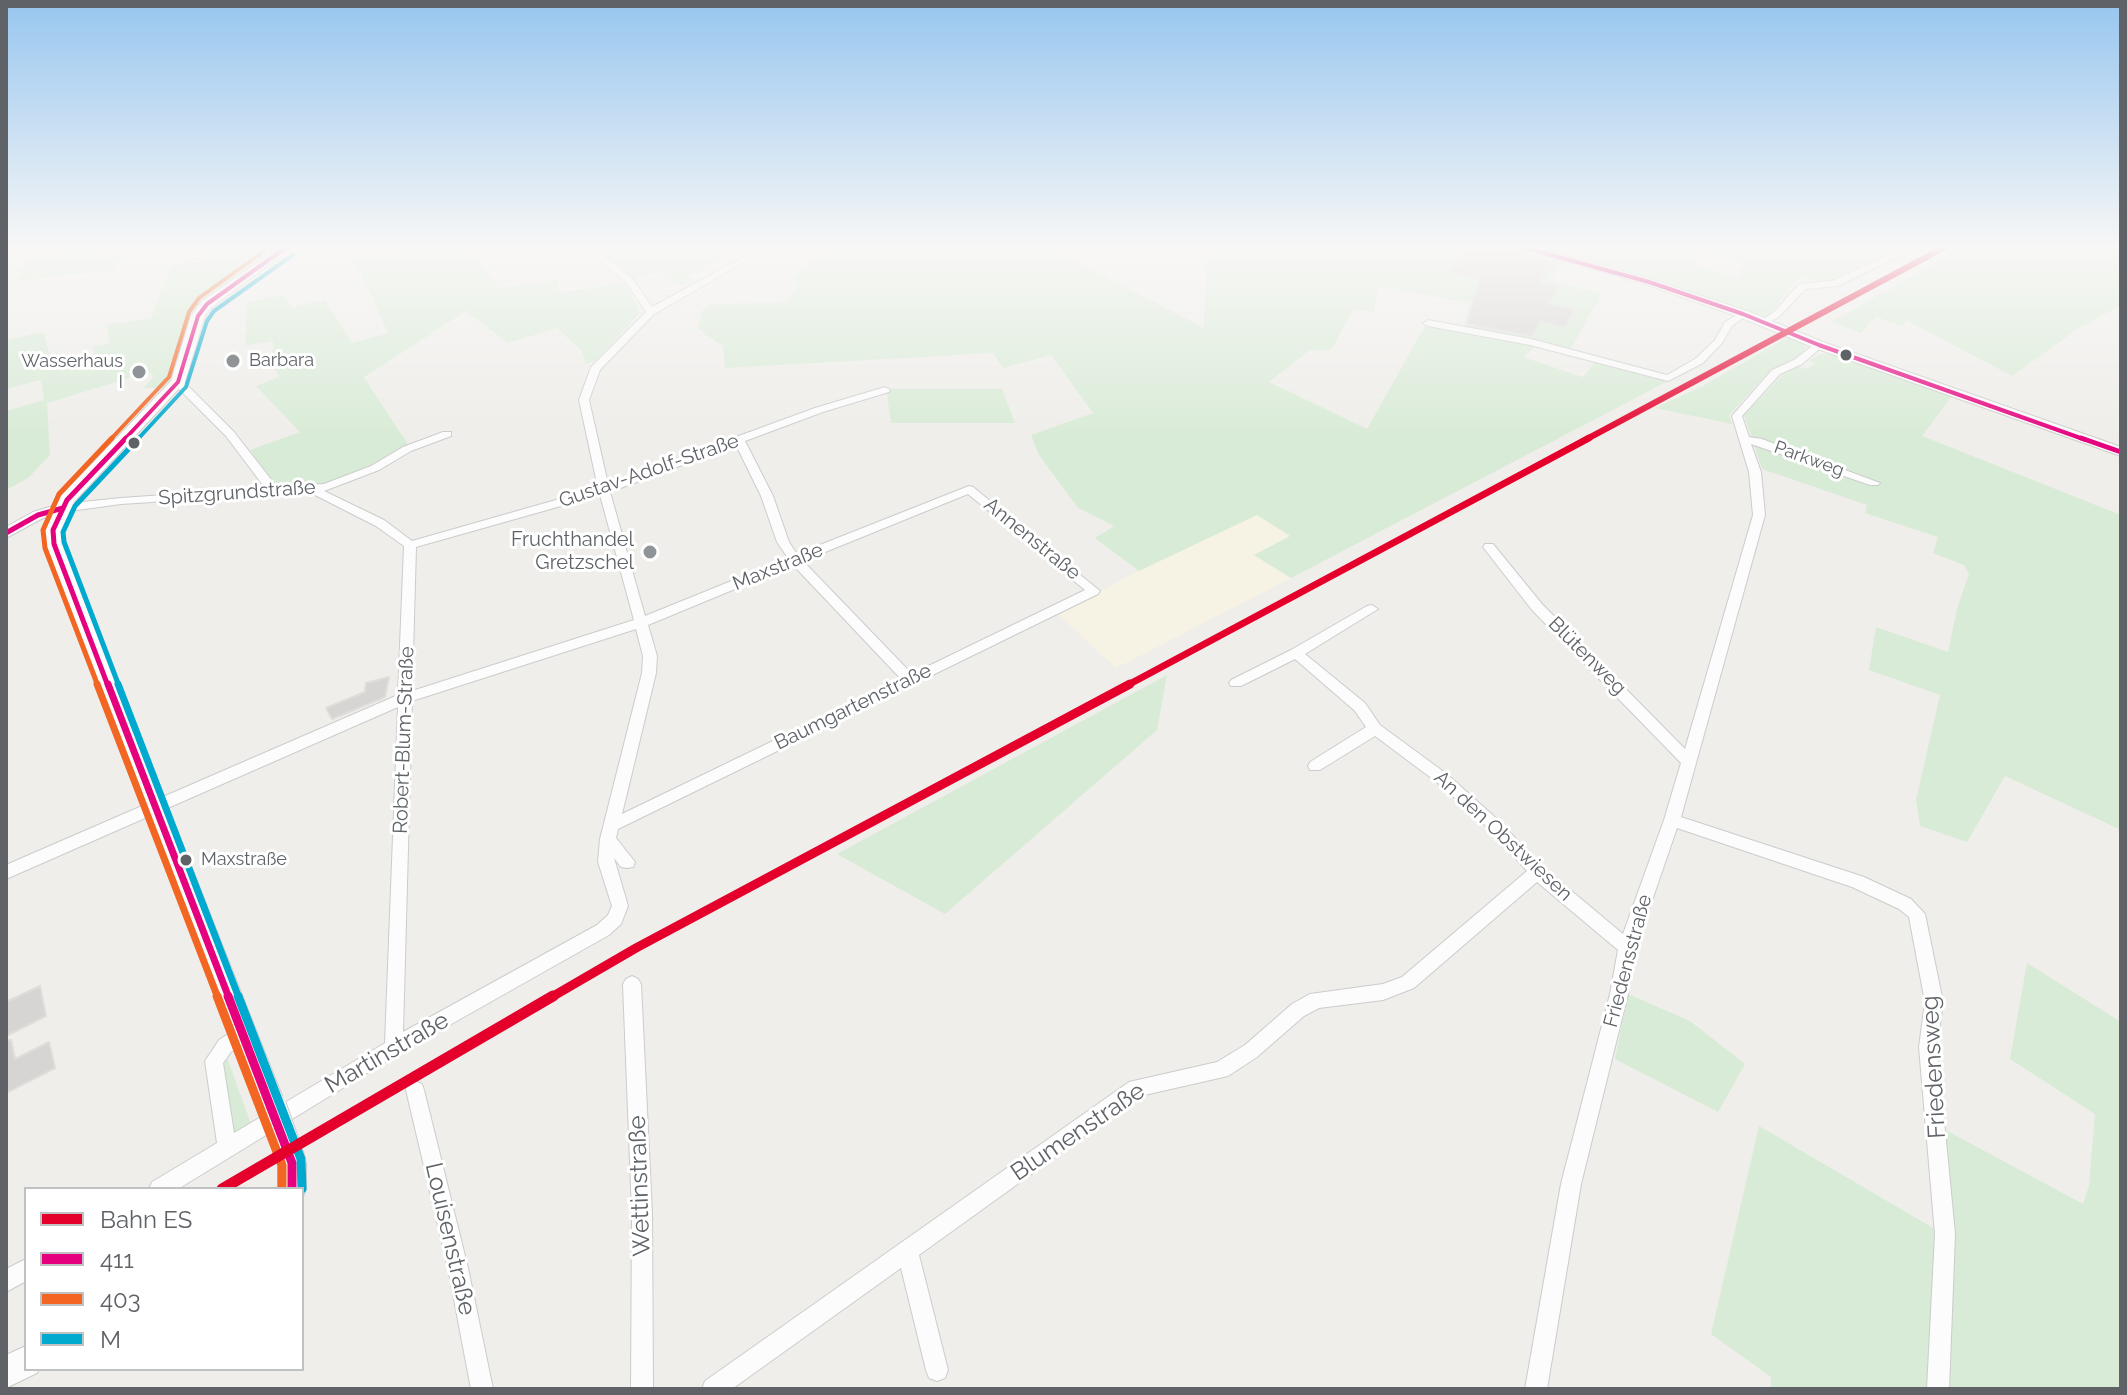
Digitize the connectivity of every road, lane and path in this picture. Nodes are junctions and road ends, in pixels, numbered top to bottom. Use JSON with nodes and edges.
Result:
{"nodes":[{"id":1,"x":202,"y":311,"type":"edge"},
{"id":2,"x":1734,"y":311,"type":"edge"},
{"id":3,"x":1780,"y":311,"type":"edge"},
{"id":4,"x":651,"y":312,"type":"edge"},
{"id":5,"x":1743,"y":314,"type":"junction"},
{"id":6,"x":1764,"y":322,"type":"junction"},
{"id":7,"x":1428,"y":323,"type":"dead end"},
{"id":8,"x":1819,"y":345,"type":"junction"},
{"id":9,"x":178,"y":382,"type":"junction"},
{"id":10,"x":885,"y":390,"type":"dead end"},
{"id":11,"x":447,"y":434,"type":"dead end"},
{"id":12,"x":1743,"y":440,"type":"junction"},
{"id":13,"x":740,"y":441,"type":"junction"},
{"id":14,"x":2121,"y":452,"type":"edge"},
{"id":15,"x":1874,"y":483,"type":"dead end"},
{"id":16,"x":969,"y":489,"type":"joint"},
{"id":17,"x":273,"y":490,"type":"junction"},
{"id":18,"x":313,"y":490,"type":"junction"},
{"id":19,"x":604,"y":490,"type":"junction"},
{"id":20,"x":63,"y":508,"type":"junction"},
{"id":21,"x":53,"y":530,"type":"junction"},
{"id":22,"x":9,"y":531,"type":"edge"},
{"id":23,"x":410,"y":545,"type":"junction"},
{"id":24,"x":1489,"y":547,"type":"dead end"},
{"id":25,"x":795,"y":560,"type":"junction"},
{"id":26,"x":1094,"y":591,"type":"joint"},
{"id":27,"x":1372,"y":609,"type":"dead end"},
{"id":28,"x":640,"y":623,"type":"junction"},
{"id":29,"x":1296,"y":653,"type":"junction"},
{"id":30,"x":909,"y":679,"type":"junction"},
{"id":31,"x":1236,"y":683,"type":"dead end"},
{"id":32,"x":405,"y":698,"type":"junction"},
{"id":33,"x":1375,"y":729,"type":"junction"},
{"id":34,"x":1689,"y":762,"type":"junction"},
{"id":35,"x":1315,"y":766,"type":"dead end"},
{"id":36,"x":156,"y":805,"type":"junction"},
{"id":37,"x":1672,"y":820,"type":"junction"},
{"id":38,"x":611,"y":832,"type":"junction"},
{"id":39,"x":627,"y":862,"type":"dead end"},
{"id":40,"x":6,"y":872,"type":"edge"},
{"id":41,"x":1537,"y":872,"type":"junction"},
{"id":42,"x":1627,"y":947,"type":"junction"},
{"id":43,"x":632,"y":984,"type":"dead end"},
{"id":44,"x":242,"y":1035,"type":"junction"},
{"id":45,"x":394,"y":1047,"type":"junction"},
{"id":46,"x":415,"y":1090,"type":"dead end"},
{"id":47,"x":227,"y":1148,"type":"junction"},
{"id":48,"x":292,"y":1176,"type":"edge"},
{"id":49,"x":162,"y":1187,"type":"edge"},
{"id":50,"x":907,"y":1250,"type":"junction"},
{"id":51,"x":24,"y":1270,"type":"edge"},
{"id":52,"x":6,"y":1281,"type":"edge"},
{"id":53,"x":24,"y":1363,"type":"edge"},
{"id":54,"x":937,"y":1370,"type":"dead end"},
{"id":55,"x":6,"y":1372,"type":"edge"},
{"id":56,"x":482,"y":1389,"type":"edge"},
{"id":57,"x":642,"y":1389,"type":"edge"},
{"id":58,"x":713,"y":1389,"type":"edge"},
{"id":59,"x":1536,"y":1389,"type":"edge"},
{"id":60,"x":1938,"y":1389,"type":"edge"}],
"edges":[{"from":1,"to":9,"type":"main road"},
{"from":2,"to":5,"type":"street"},
{"from":3,"to":6,"type":"street"},
{"from":4,"to":19,"type":"street"},
{"from":5,"to":6,"type":"street"},
{"from":5,"to":7,"type":"street"},
{"from":6,"to":8,"type":"street"},
{"from":8,"to":12,"type":"street","name":"Friedensstraße"},
{"from":8,"to":14,"type":"street"},
{"from":9,"to":17,"type":"street"},
{"from":9,"to":20,"type":"main road"},
{"from":10,"to":13,"type":"street","name":"Gustav-Adolf-Straße"},
{"from":11,"to":18,"type":"street","name":"Spitzgrundstraße"},
{"from":12,"to":15,"type":"street","name":"Parkweg"},
{"from":12,"to":34,"type":"street","name":"Friedensstraße"},
{"from":13,"to":19,"type":"street","name":"Gustav-Adolf-Straße"},
{"from":13,"to":25,"type":"street"},
{"from":16,"to":25,"type":"street","name":"Maxstraße"},
{"from":16,"to":26,"type":"street","name":"Annenstraße"},
{"from":17,"to":18,"type":"street","name":"Spitzgrundstraße"},
{"from":17,"to":20,"type":"street","name":"Spitzgrundstraße"},
{"from":18,"to":23,"type":"street"},
{"from":19,"to":23,"type":"street","name":"Gustav-Adolf-Straße"},
{"from":19,"to":28,"type":"street"},
{"from":20,"to":21,"type":"main road"},
{"from":20,"to":22,"type":"street"},
{"from":21,"to":22,"type":"street"},
{"from":21,"to":36,"type":"main road"},
{"from":23,"to":32,"type":"street","name":"Robert-Blum-Straße"},
{"from":24,"to":34,"type":"street","name":"Blütenweg"},
{"from":25,"to":28,"type":"street","name":"Maxstraße"},
{"from":25,"to":30,"type":"street"},
{"from":26,"to":30,"type":"street","name":"Baumgartenstraße"},
{"from":27,"to":29,"type":"street"},
{"from":28,"to":32,"type":"street","name":"Maxstraße"},
{"from":28,"to":38,"type":"street"},
{"from":29,"to":31,"type":"street"},
{"from":29,"to":33,"type":"street","name":"An den Obstwiesen"},
{"from":30,"to":38,"type":"street","name":"Baumgartenstraße"},
{"from":32,"to":36,"type":"street","name":"Maxstraße"},
{"from":32,"to":45,"type":"street","name":"Robert-Blum-Straße"},
{"from":33,"to":35,"type":"street"},
{"from":33,"to":41,"type":"street","name":"An den Obstwiesen"},
{"from":34,"to":37,"type":"street","name":"Friedensstraße"},
{"from":36,"to":40,"type":"street","name":"Maxstraße"},
{"from":36,"to":44,"type":"main road"},
{"from":37,"to":42,"type":"street","name":"Friedensstraße"},
{"from":37,"to":60,"type":"street","name":"Friedensweg"},
{"from":38,"to":39,"type":"street"},
{"from":38,"to":45,"type":"street","name":"Martinstraße"},
{"from":41,"to":42,"type":"street","name":"An den Obstwiesen"},
{"from":41,"to":50,"type":"street","name":"Blumenstraße"},
{"from":42,"to":59,"type":"street","name":"Friedensstraße"},
{"from":43,"to":57,"type":"street","name":"Wettinstraße"},
{"from":44,"to":47,"type":"street"},
{"from":44,"to":48,"type":"main road","bridge":true},
{"from":45,"to":47,"type":"street","name":"Martinstraße"},
{"from":46,"to":56,"type":"street","name":"Louisenstraße"},
{"from":47,"to":49,"type":"street","name":"Martinstraße"},
{"from":50,"to":54,"type":"street"},
{"from":50,"to":58,"type":"street","name":"Blumenstraße"},
{"from":51,"to":52,"type":"street"},
{"from":53,"to":55,"type":"main road"}]}
